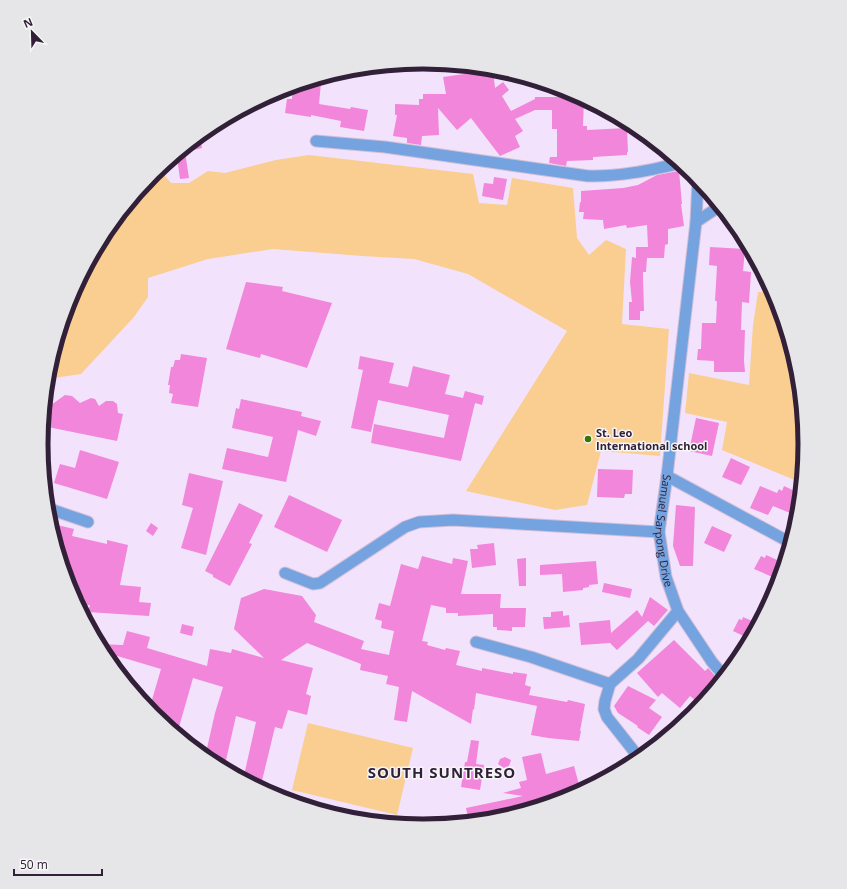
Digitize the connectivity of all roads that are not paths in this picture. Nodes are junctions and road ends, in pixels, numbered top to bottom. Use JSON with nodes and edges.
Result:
{"nodes":[{"id":1,"x":316,"y":141,"type":"dead end"},
{"id":2,"x":674,"y":164,"type":"edge"},
{"id":3,"x":698,"y":189,"type":"edge"},
{"id":4,"x":715,"y":209,"type":"edge"},
{"id":5,"x":696,"y":222,"type":"junction"},
{"id":6,"x":667,"y":476,"type":"junction"},
{"id":7,"x":54,"y":510,"type":"edge"},
{"id":8,"x":88,"y":522,"type":"dead end"},
{"id":9,"x":660,"y":532,"type":"junction"},
{"id":10,"x":786,"y":540,"type":"edge"},
{"id":11,"x":285,"y":573,"type":"dead end"},
{"id":12,"x":678,"y":611,"type":"junction"},
{"id":13,"x":476,"y":642,"type":"dead end"},
{"id":14,"x":721,"y":673,"type":"edge"},
{"id":15,"x":610,"y":684,"type":"junction"},
{"id":16,"x":635,"y":755,"type":"edge"}],
"edges":[{"from":1,"to":2,"type":"street"},
{"from":3,"to":5,"type":"street","name":"Samuel Sarpong Drive"},
{"from":4,"to":5,"type":"street"},
{"from":5,"to":6,"type":"street","name":"Samuel Sarpong Drive"},
{"from":6,"to":9,"type":"street","name":"Samuel Sarpong Drive"},
{"from":6,"to":10,"type":"street"},
{"from":7,"to":8,"type":"street"},
{"from":9,"to":11,"type":"street"},
{"from":9,"to":12,"type":"street","name":"Samuel Sarpong Drive"},
{"from":12,"to":14,"type":"street","name":"Samuel Sarpong Drive"},
{"from":12,"to":15,"type":"street"},
{"from":13,"to":15,"type":"street"},
{"from":15,"to":16,"type":"street"}]}
